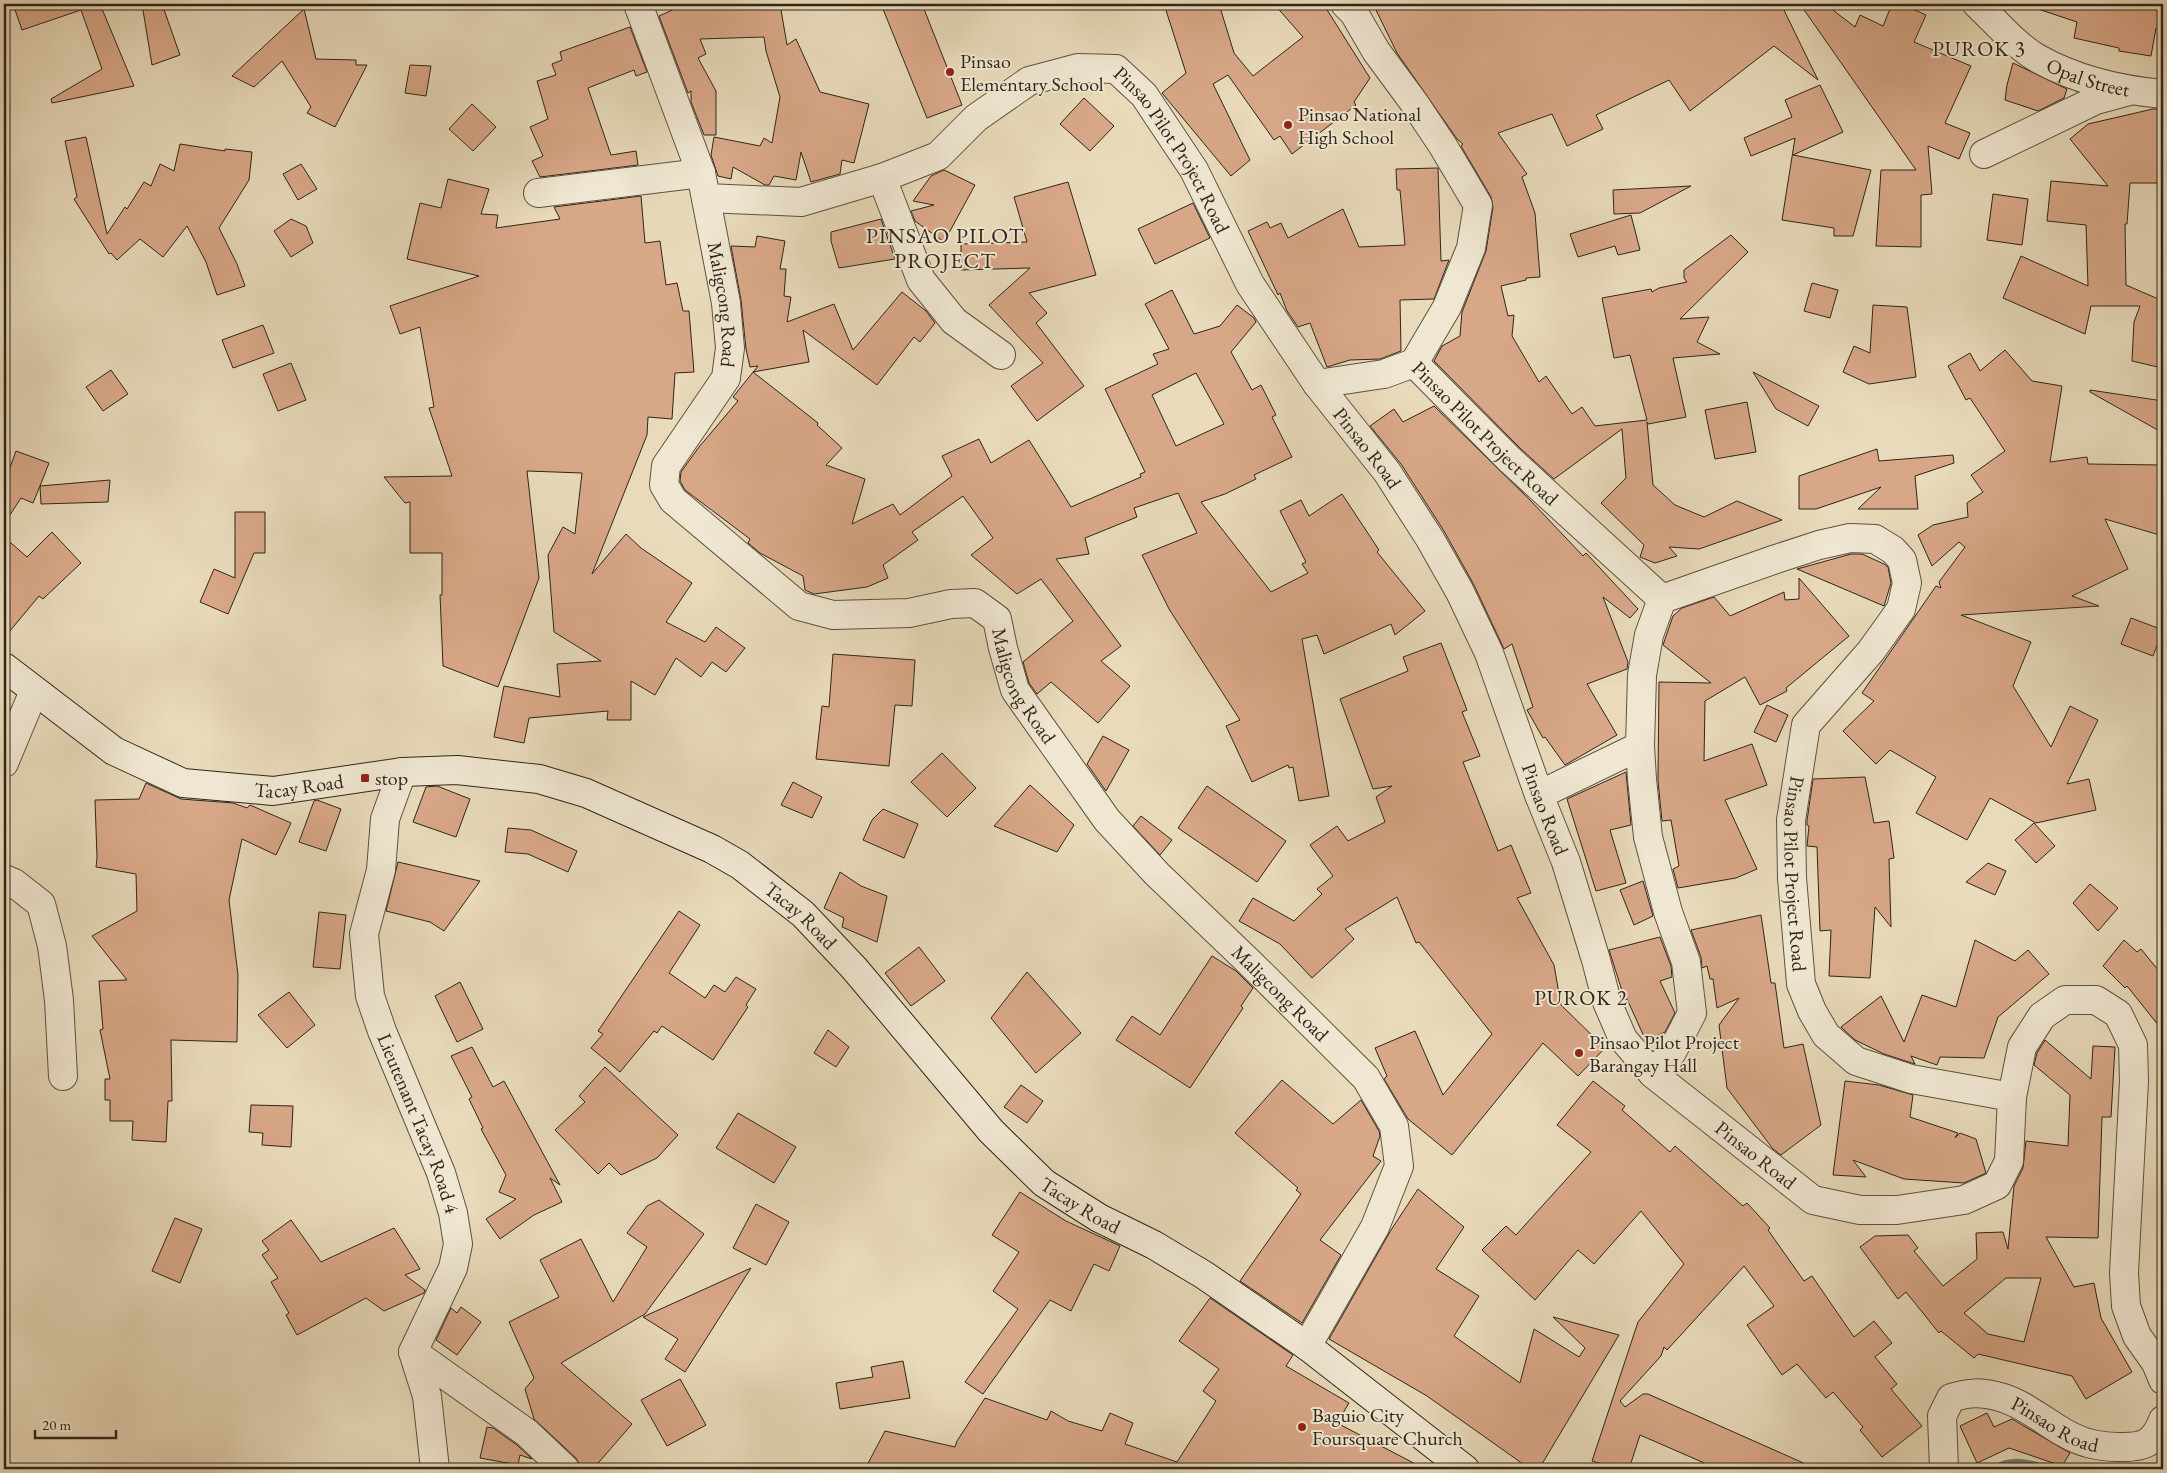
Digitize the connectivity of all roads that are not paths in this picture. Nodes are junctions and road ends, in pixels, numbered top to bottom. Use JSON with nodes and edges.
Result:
{"nodes":[{"id":1,"x":638,"y":4,"type":"edge"},
{"id":2,"x":1345,"y":4,"type":"edge"},
{"id":3,"x":1977,"y":4,"type":"edge"},
{"id":4,"x":2129,"y":91,"type":"junction"},
{"id":5,"x":2163,"y":94,"type":"edge"},
{"id":6,"x":1984,"y":154,"type":"dead end"},
{"id":7,"x":882,"y":178,"type":"junction"},
{"id":8,"x":703,"y":185,"type":"junction"},
{"id":9,"x":538,"y":193,"type":"dead end"},
{"id":10,"x":1001,"y":355,"type":"dead end"},
{"id":11,"x":1414,"y":363,"type":"junction"},
{"id":12,"x":1317,"y":384,"type":"junction"},
{"id":13,"x":1662,"y":599,"type":"junction"},
{"id":14,"x":4,"y":667,"type":"edge"},
{"id":15,"x":34,"y":692,"type":"junction"},
{"id":16,"x":1640,"y":746,"type":"junction"},
{"id":17,"x":4,"y":763,"type":"edge"},
{"id":18,"x":402,"y":772,"type":"junction"},
{"id":19,"x":1540,"y":795,"type":"junction"},
{"id":20,"x":4,"y":880,"type":"edge"},
{"id":21,"x":1653,"y":1074,"type":"junction"},
{"id":22,"x":63,"y":1076,"type":"dead end"},
{"id":23,"x":2012,"y":1097,"type":"junction"},
{"id":24,"x":1307,"y":1346,"type":"junction"},
{"id":25,"x":413,"y":1352,"type":"junction"},
{"id":26,"x":2163,"y":1380,"type":"edge"},
{"id":27,"x":2163,"y":1420,"type":"edge"},
{"id":28,"x":435,"y":1469,"type":"edge"},
{"id":29,"x":565,"y":1469,"type":"edge"},
{"id":30,"x":1465,"y":1469,"type":"edge"},
{"id":31,"x":1944,"y":1469,"type":"edge"}],
"edges":[{"from":1,"to":8,"type":"street","name":"Maligcong Road"},
{"from":2,"to":11,"type":"street","name":"Pinsao Pilot Project Road"},
{"from":3,"to":4,"type":"street","name":"Opal Street"},
{"from":4,"to":5,"type":"street","name":"Opal Street"},
{"from":4,"to":6,"type":"street"},
{"from":7,"to":8,"type":"street","name":"Pinsao Pilot Project Road"},
{"from":7,"to":10,"type":"street"},
{"from":7,"to":12,"type":"street","name":"Pinsao Pilot Project Road"},
{"from":8,"to":9,"type":"street","name":"Pinsao Pilot Project Road"},
{"from":8,"to":24,"type":"street","name":"Maligcong Road"},
{"from":11,"to":12,"type":"street"},
{"from":11,"to":13,"type":"street","name":"Pinsao Pilot Project Road"},
{"from":12,"to":19,"type":"street","name":"Pinsao Road"},
{"from":13,"to":16,"type":"street"},
{"from":13,"to":23,"type":"street","name":"Pinsao Pilot Project Road"},
{"from":14,"to":15,"type":"street","name":"Tacay Road"},
{"from":15,"to":17,"type":"street"},
{"from":15,"to":18,"type":"street","name":"Tacay Road"},
{"from":16,"to":19,"type":"street"},
{"from":16,"to":21,"type":"street"},
{"from":18,"to":24,"type":"street","name":"Tacay Road"},
{"from":18,"to":25,"type":"street","name":"Lieutenant Tacay Road 4"},
{"from":19,"to":21,"type":"street","name":"Pinsao Road"},
{"from":20,"to":22,"type":"street"},
{"from":21,"to":23,"type":"street","name":"Pinsao Road"},
{"from":23,"to":26,"type":"street","name":"Pinsao Road"},
{"from":24,"to":30,"type":"street","name":"Tacay Road"},
{"from":25,"to":28,"type":"street"},
{"from":25,"to":29,"type":"street"},
{"from":27,"to":31,"type":"street","name":"Pinsao Road"}]}
